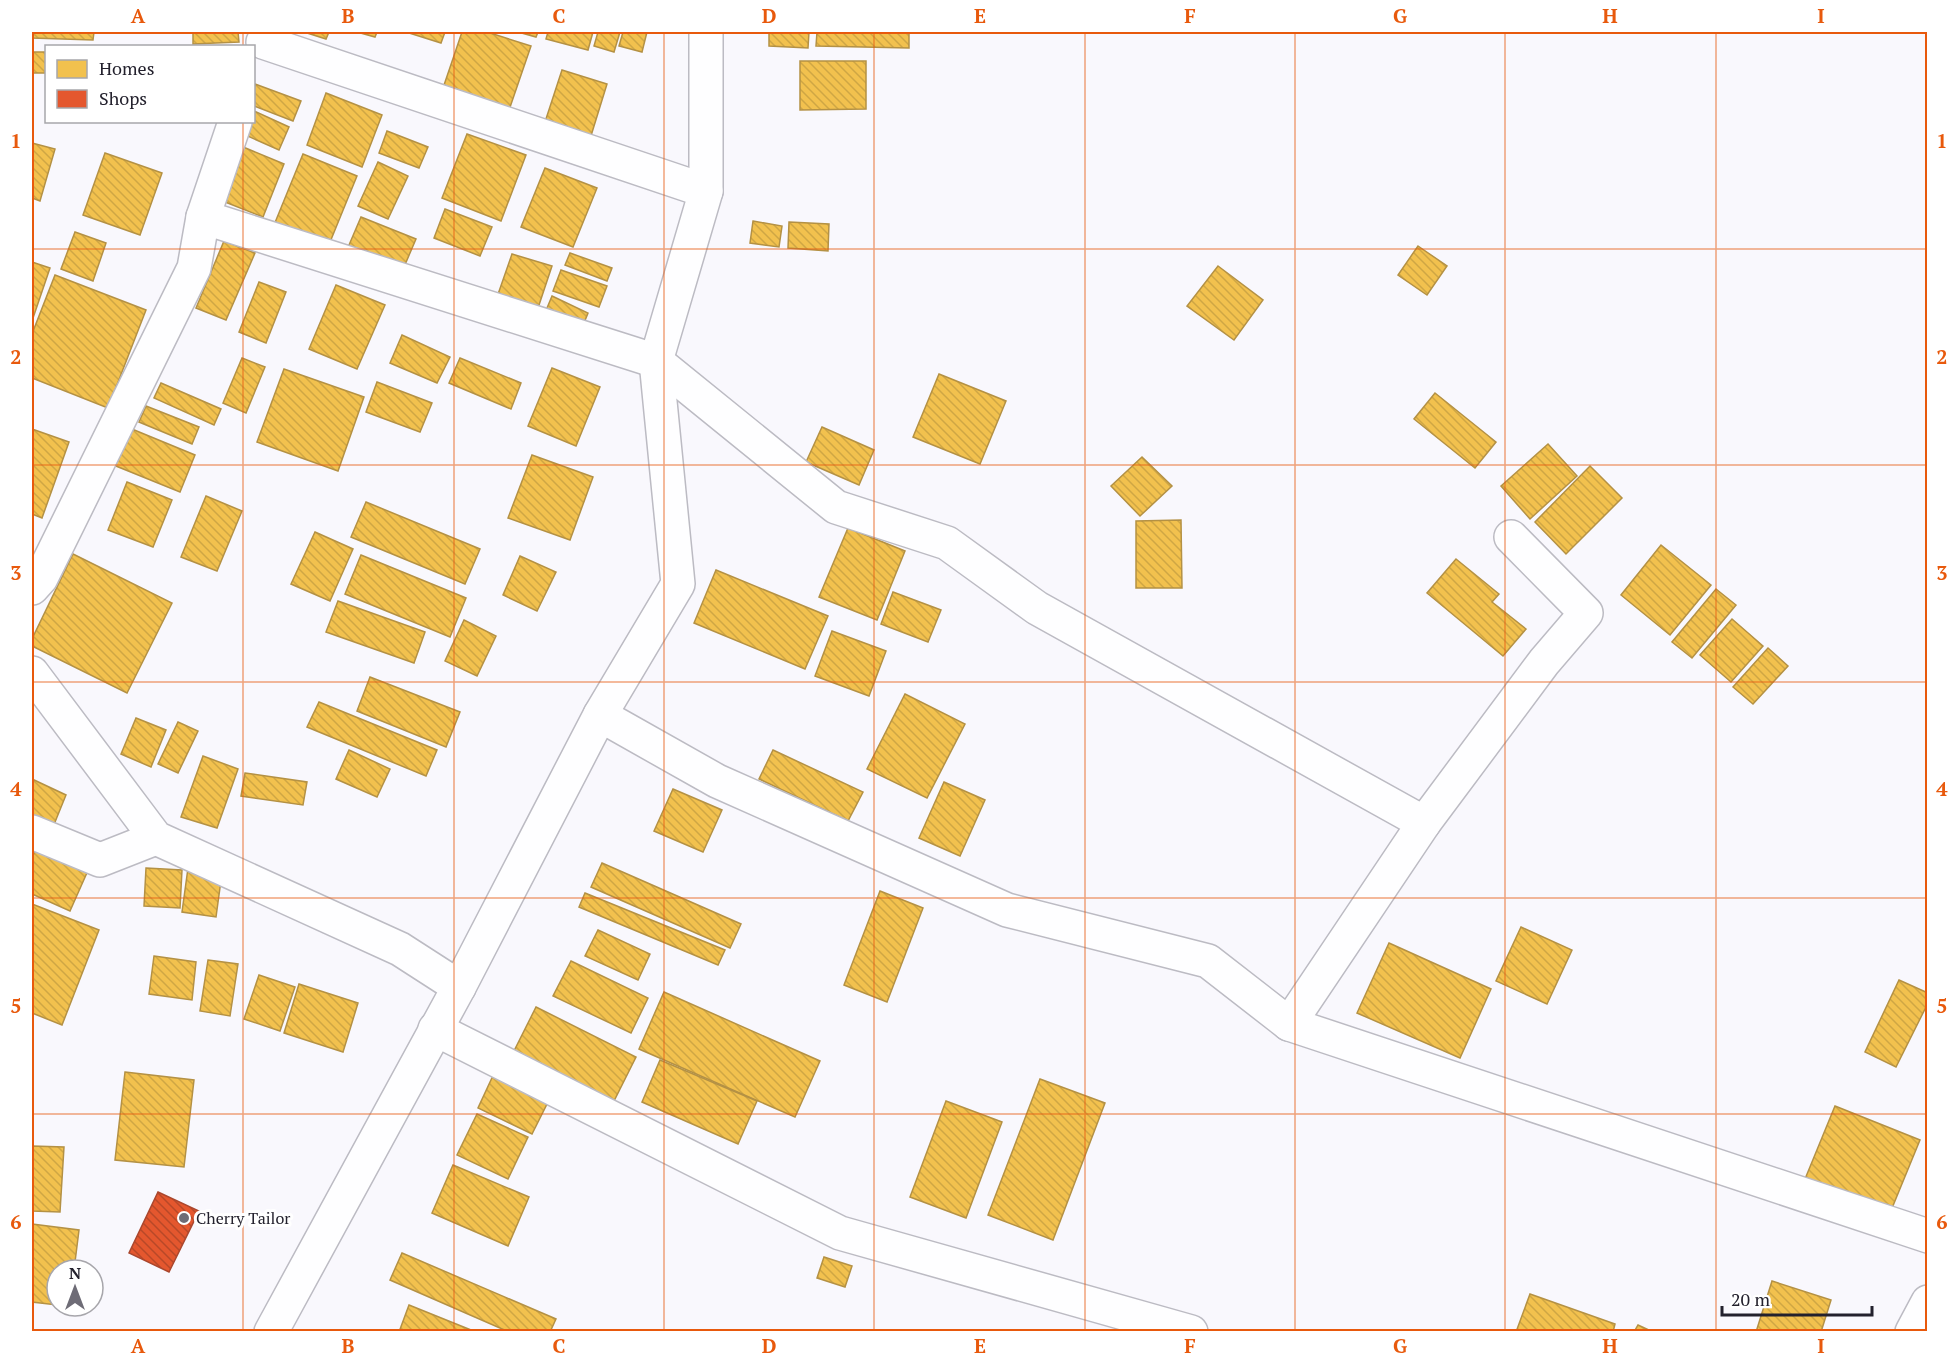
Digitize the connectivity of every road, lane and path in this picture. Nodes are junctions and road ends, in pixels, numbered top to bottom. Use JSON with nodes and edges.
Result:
{"nodes":[{"id":1,"x":706,"y":32,"type":"edge"},
{"id":2,"x":261,"y":48,"type":"edge"},
{"id":3,"x":236,"y":123,"type":"edge"},
{"id":4,"x":705,"y":191,"type":"junction"},
{"id":5,"x":203,"y":217,"type":"junction"},
{"id":6,"x":656,"y":361,"type":"junction"},
{"id":7,"x":1511,"y":537,"type":"dead end"},
{"id":8,"x":32,"y":588,"type":"edge"},
{"id":9,"x":32,"y":673,"type":"edge"},
{"id":10,"x":600,"y":716,"type":"junction"},
{"id":11,"x":1424,"y":823,"type":"junction"},
{"id":12,"x":32,"y":832,"type":"edge"},
{"id":13,"x":156,"y":838,"type":"junction"},
{"id":14,"x":459,"y":987,"type":"junction"},
{"id":15,"x":1289,"y":1024,"type":"junction"},
{"id":16,"x":435,"y":1029,"type":"junction"},
{"id":17,"x":1928,"y":1236,"type":"edge"},
{"id":18,"x":1928,"y":1302,"type":"edge"},
{"id":19,"x":271,"y":1332,"type":"edge"},
{"id":20,"x":1191,"y":1332,"type":"edge"},
{"id":21,"x":1912,"y":1332,"type":"edge"}],
"edges":[{"from":1,"to":4,"type":"street"},
{"from":2,"to":4,"type":"street"},
{"from":3,"to":5,"type":"street"},
{"from":4,"to":6,"type":"street"},
{"from":5,"to":6,"type":"street"},
{"from":5,"to":8,"type":"street"},
{"from":6,"to":10,"type":"street"},
{"from":6,"to":11,"type":"street"},
{"from":7,"to":11,"type":"street"},
{"from":9,"to":13,"type":"street"},
{"from":10,"to":14,"type":"street"},
{"from":10,"to":15,"type":"street"},
{"from":11,"to":15,"type":"street"},
{"from":12,"to":13,"type":"street"},
{"from":13,"to":14,"type":"street"},
{"from":14,"to":16,"type":"street"},
{"from":15,"to":17,"type":"street"},
{"from":16,"to":19,"type":"street"},
{"from":16,"to":20,"type":"street"},
{"from":18,"to":21,"type":"street"}]}
